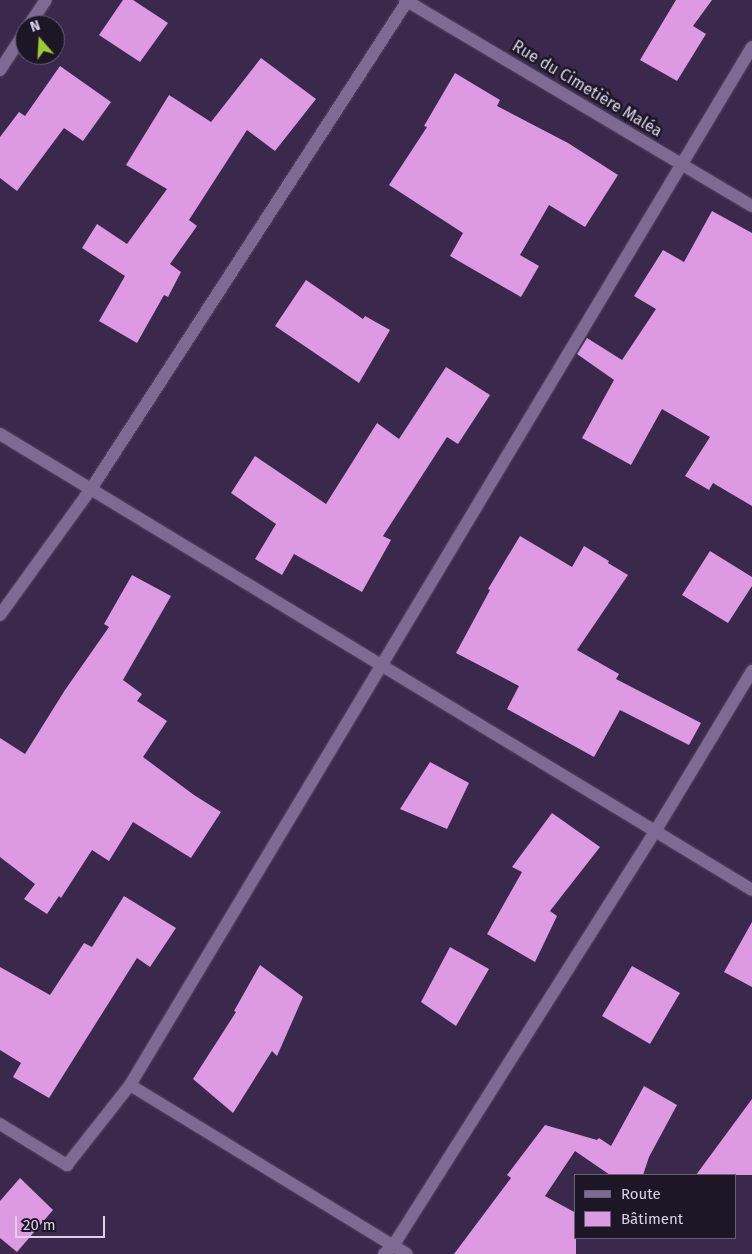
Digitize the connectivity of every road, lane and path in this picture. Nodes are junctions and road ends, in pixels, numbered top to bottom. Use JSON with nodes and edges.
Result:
{"nodes":[{"id":1,"x":46,"y":0,"type":"edge"},
{"id":2,"x":406,"y":0,"type":"edge"},
{"id":3,"x":36,"y":15,"type":"edge"},
{"id":4,"x":752,"y":46,"type":"edge"},
{"id":5,"x":15,"y":47,"type":"edge"},
{"id":6,"x":0,"y":70,"type":"edge"},
{"id":7,"x":682,"y":164,"type":"junction"},
{"id":8,"x":752,"y":206,"type":"edge"},
{"id":9,"x":0,"y":434,"type":"edge"},
{"id":10,"x":91,"y":489,"type":"junction"},
{"id":11,"x":0,"y":615,"type":"edge"},
{"id":12,"x":382,"y":664,"type":"junction"},
{"id":13,"x":752,"y":671,"type":"edge"},
{"id":14,"x":656,"y":830,"type":"junction"},
{"id":15,"x":752,"y":890,"type":"edge"},
{"id":16,"x":130,"y":1084,"type":"junction"},
{"id":17,"x":0,"y":1124,"type":"edge"},
{"id":18,"x":388,"y":1250,"type":"edge"},
{"id":19,"x":407,"y":1254,"type":"edge"}],
"edges":[{"from":1,"to":3,"type":"street"},
{"from":2,"to":7,"type":"street","name":"Rue du Cimetière Maléa"},
{"from":2,"to":10,"type":"street"},
{"from":4,"to":7,"type":"street"},
{"from":5,"to":6,"type":"street"},
{"from":7,"to":8,"type":"street","name":"Rue du Cimetière Maléa"},
{"from":7,"to":12,"type":"street"},
{"from":9,"to":10,"type":"street"},
{"from":10,"to":11,"type":"street"},
{"from":10,"to":12,"type":"street"},
{"from":12,"to":14,"type":"street"},
{"from":12,"to":16,"type":"street"},
{"from":13,"to":14,"type":"street"},
{"from":14,"to":15,"type":"street"},
{"from":14,"to":18,"type":"street"},
{"from":16,"to":17,"type":"street"},
{"from":16,"to":18,"type":"street"},
{"from":18,"to":19,"type":"street"}]}
